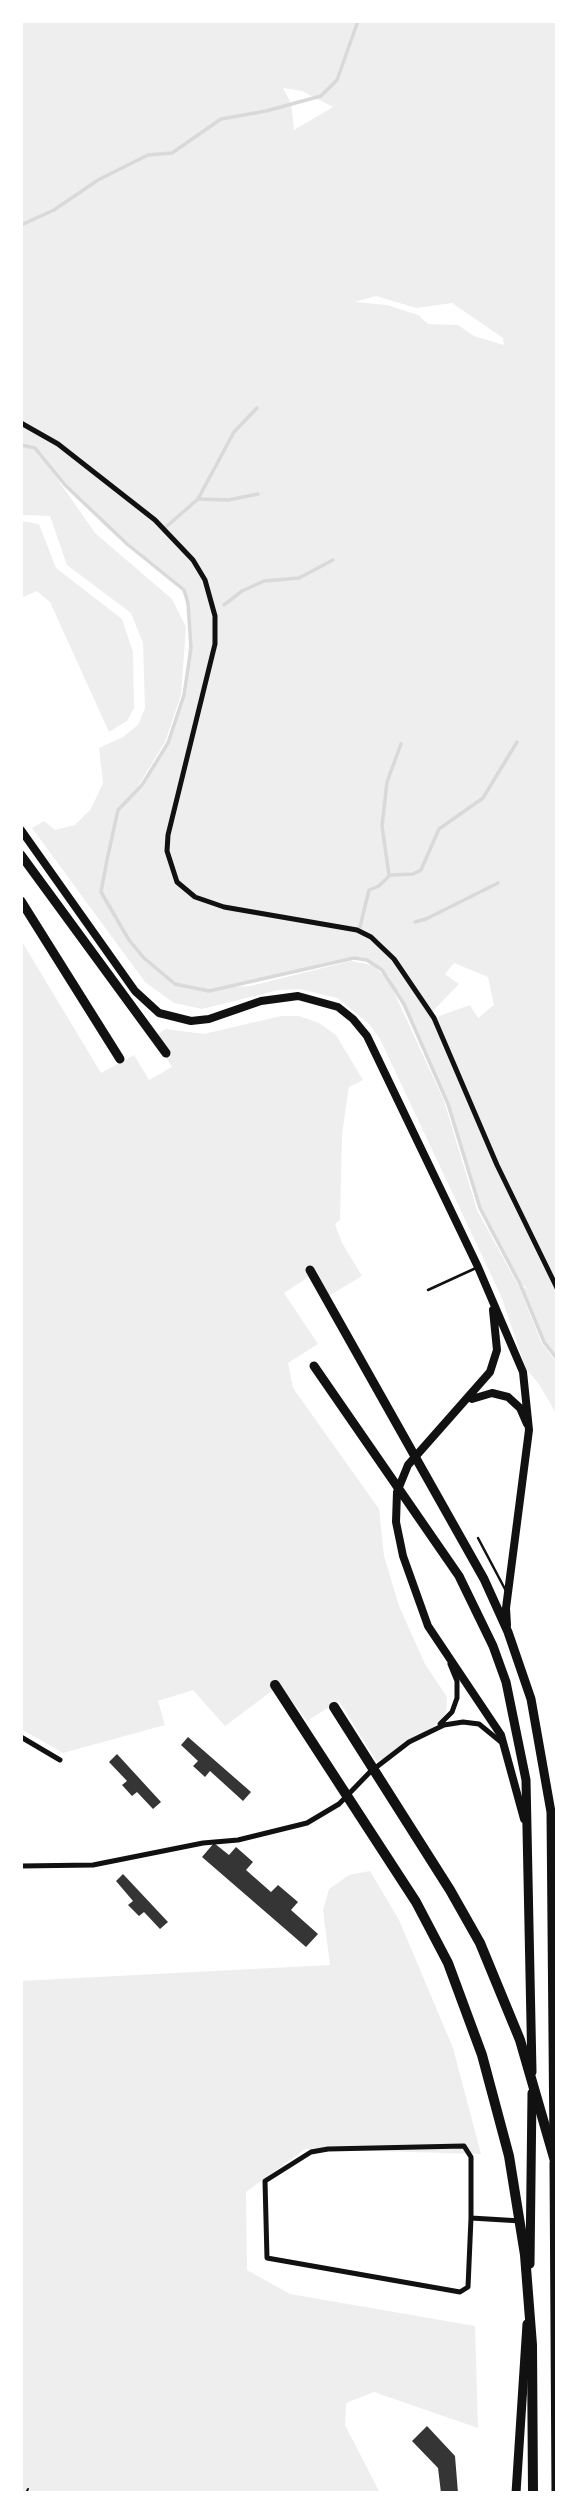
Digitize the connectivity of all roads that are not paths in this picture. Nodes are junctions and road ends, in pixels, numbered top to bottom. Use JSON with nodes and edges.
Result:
{"nodes":[{"id":1,"x":21,"y":423,"type":"edge"},
{"id":2,"x":21,"y":830,"type":"edge"},
{"id":3,"x":21,"y":855,"type":"edge"},
{"id":4,"x":21,"y":901,"type":"edge"},
{"id":5,"x":166,"y":1053,"type":"dead end"},
{"id":6,"x":120,"y":1059,"type":"dead end"},
{"id":7,"x":478,"y":1267,"type":"junction"},
{"id":8,"x":310,"y":1270,"type":"dead end"},
{"id":9,"x":485,"y":1284,"type":"junction"},
{"id":10,"x":557,"y":1288,"type":"edge"},
{"id":11,"x":428,"y":1290,"type":"dead end"},
{"id":12,"x":314,"y":1366,"type":"dead end"},
{"id":13,"x":465,"y":1403,"type":"junction"},
{"id":14,"x":528,"y":1430,"type":"junction"},
{"id":15,"x":478,"y":1538,"type":"dead end"},
{"id":16,"x":508,"y":1594,"type":"junction"},
{"id":17,"x":508,"y":1632,"type":"junction"},
{"id":18,"x":442,"y":1650,"type":"junction"},
{"id":19,"x":275,"y":1685,"type":"dead end"},
{"id":20,"x":334,"y":1707,"type":"dead end"},
{"id":21,"x":435,"y":1728,"type":"junction"},
{"id":22,"x":21,"y":1737,"type":"edge"},
{"id":23,"x":508,"y":1755,"type":"junction"},
{"id":24,"x":60,"y":1760,"type":"dead end"},
{"id":25,"x":529,"y":1846,"type":"junction"},
{"id":26,"x":555,"y":1853,"type":"edge"},
{"id":27,"x":21,"y":1866,"type":"edge"},
{"id":28,"x":557,"y":2168,"type":"edge"},
{"id":29,"x":471,"y":2218,"type":"junction"},
{"id":30,"x":531,"y":2222,"type":"junction"},
{"id":31,"x":516,"y":2493,"type":"edge"},
{"id":32,"x":533,"y":2493,"type":"edge"},
{"id":33,"x":556,"y":2493,"type":"edge"}],
"edges":[{"from":1,"to":10,"type":"street"},
{"from":2,"to":7,"type":"main road"},
{"from":3,"to":5,"type":"main road"},
{"from":4,"to":6,"type":"main road"},
{"from":7,"to":9,"type":"main road"},
{"from":7,"to":11,"type":"lane"},
{"from":8,"to":17,"type":"main road"},
{"from":9,"to":13,"type":"main road"},
{"from":9,"to":14,"type":"main road"},
{"from":12,"to":25,"type":"main road"},
{"from":13,"to":14,"type":"main road"},
{"from":13,"to":18,"type":"main road"},
{"from":14,"to":16,"type":"main road"},
{"from":15,"to":16,"type":"lane"},
{"from":16,"to":17,"type":"main road"},
{"from":17,"to":26,"type":"main road"},
{"from":18,"to":21,"type":"street"},
{"from":18,"to":23,"type":"main road"},
{"from":19,"to":32,"type":"highway"},
{"from":20,"to":28,"type":"highway"},
{"from":21,"to":23,"type":"street"},
{"from":21,"to":27,"type":"street"},
{"from":22,"to":24,"type":"street"},
{"from":23,"to":25,"type":"main road"},
{"from":25,"to":30,"type":"main road"},
{"from":26,"to":33,"type":"main road"},
{"from":29,"to":29,"type":"street"},
{"from":29,"to":30,"type":"street"},
{"from":30,"to":31,"type":"main road"}]}
